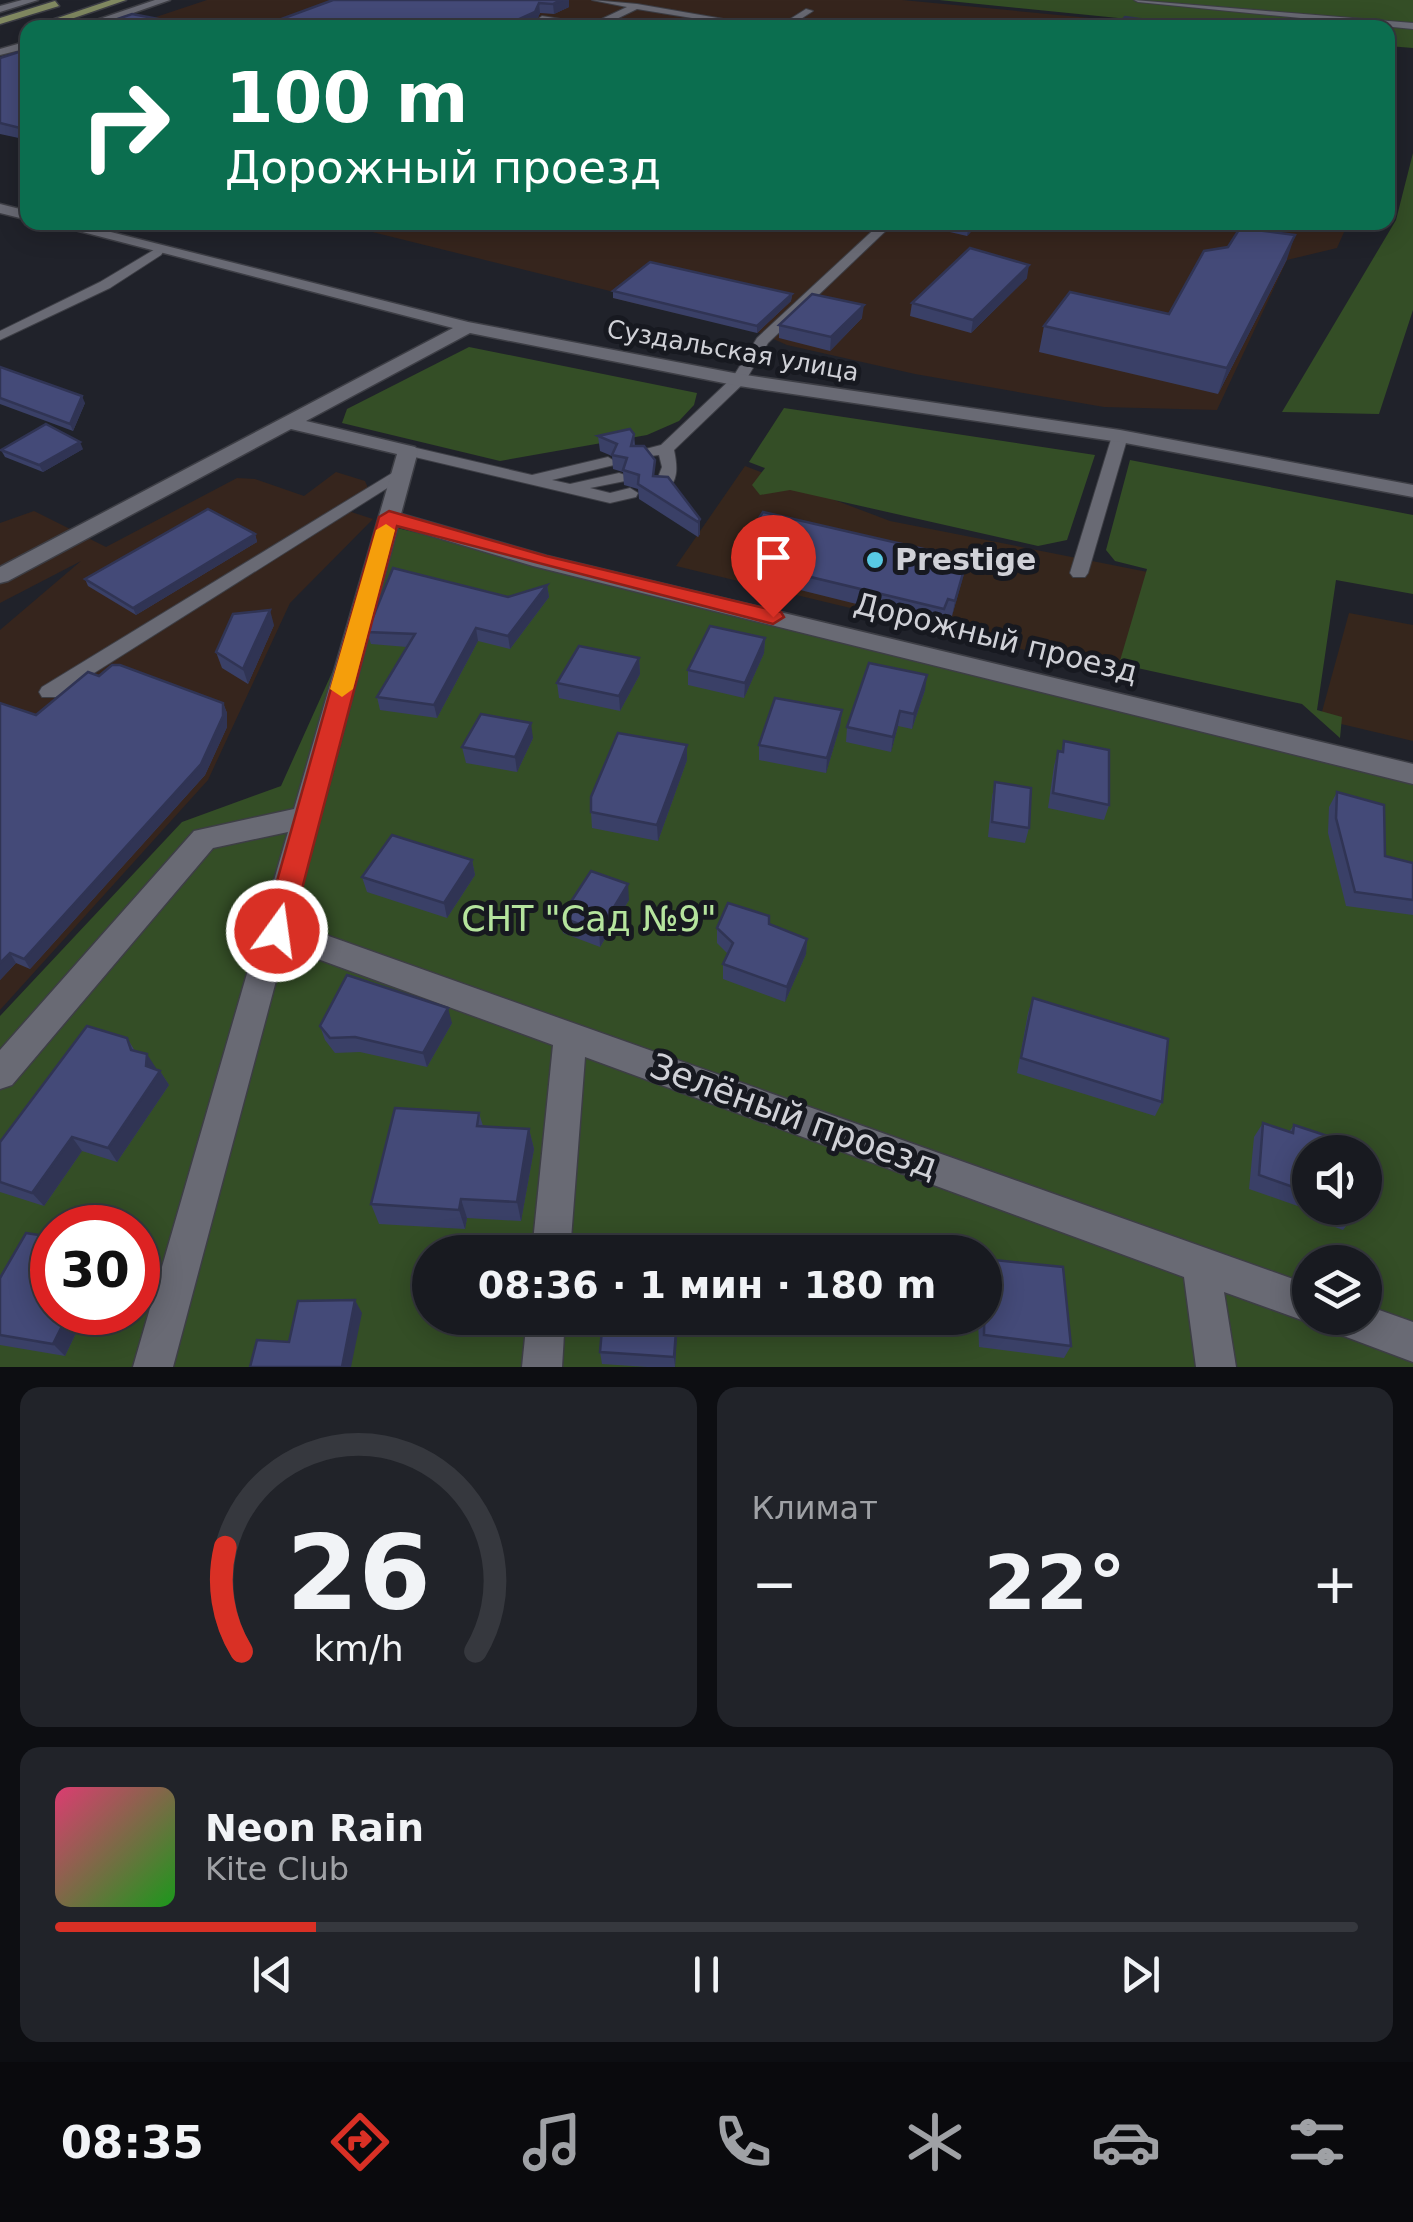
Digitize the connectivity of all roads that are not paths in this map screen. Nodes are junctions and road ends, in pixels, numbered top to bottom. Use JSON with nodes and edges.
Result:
{"nodes":[{"id":1,"x":33,"y":0,"type":"edge"},
{"id":2,"x":69,"y":0,"type":"edge"},
{"id":3,"x":121,"y":0,"type":"edge"},
{"id":4,"x":165,"y":0,"type":"edge"},
{"id":5,"x":596,"y":0,"type":"edge"},
{"id":6,"x":663,"y":0,"type":"edge"},
{"id":7,"x":1138,"y":0,"type":"edge"},
{"id":8,"x":636,"y":6,"type":"junction"},
{"id":9,"x":0,"y":10,"type":"edge"},
{"id":10,"x":809,"y":12,"type":"dead end"},
{"id":11,"x":542,"y":19,"type":"edge"},
{"id":12,"x":56,"y":20,"type":"edge"},
{"id":13,"x":103,"y":20,"type":"edge"},
{"id":14,"x":548,"y":20,"type":"edge"},
{"id":15,"x":606,"y":20,"type":"edge"},
{"id":16,"x":723,"y":20,"type":"edge"},
{"id":17,"x":794,"y":20,"type":"edge"},
{"id":18,"x":1350,"y":20,"type":"edge"},
{"id":19,"x":0,"y":21,"type":"edge"},
{"id":20,"x":79,"y":230,"type":"edge"},
{"id":21,"x":880,"y":230,"type":"edge"},
{"id":22,"x":157,"y":252,"type":"junction"},
{"id":23,"x":468,"y":327,"type":"junction"},
{"id":24,"x":0,"y":336,"type":"edge"},
{"id":25,"x":738,"y":380,"type":"junction"},
{"id":26,"x":292,"y":423,"type":"junction"},
{"id":27,"x":1120,"y":436,"type":"junction"},
{"id":28,"x":666,"y":450,"type":"junction"},
{"id":29,"x":640,"y":455,"type":"edge"},
{"id":30,"x":405,"y":462,"type":"junction"},
{"id":31,"x":608,"y":462,"type":"edge"},
{"id":32,"x":619,"y":478,"type":"edge"},
{"id":33,"x":532,"y":480,"type":"junction"},
{"id":34,"x":663,"y":486,"type":"edge"},
{"id":35,"x":566,"y":488,"type":"junction"},
{"id":36,"x":1413,"y":490,"type":"edge"},
{"id":37,"x":630,"y":493,"type":"edge"},
{"id":38,"x":389,"y":517,"type":"junction"},
{"id":39,"x":1079,"y":573,"type":"dead end"},
{"id":40,"x":0,"y":576,"type":"edge"},
{"id":41,"x":49,"y":692,"type":"dead end"},
{"id":42,"x":1413,"y":774,"type":"edge"},
{"id":43,"x":307,"y":817,"type":"junction"},
{"id":44,"x":277,"y":931,"type":"junction"},
{"id":45,"x":570,"y":1034,"type":"junction"},
{"id":46,"x":0,"y":1074,"type":"edge"},
{"id":47,"x":552,"y":1235,"type":"edge"},
{"id":48,"x":1201,"y":1264,"type":"junction"},
{"id":49,"x":1292,"y":1297,"type":"edge"},
{"id":50,"x":1382,"y":1331,"type":"edge"},
{"id":51,"x":545,"y":1335,"type":"edge"},
{"id":52,"x":1413,"y":1342,"type":"edge"},
{"id":53,"x":153,"y":1367,"type":"edge"},
{"id":54,"x":542,"y":1367,"type":"edge"},
{"id":55,"x":1216,"y":1367,"type":"edge"}],
"edges":[{"from":1,"to":9,"type":"street"},
{"from":2,"to":19,"type":"main road"},
{"from":3,"to":12,"type":"main road"},
{"from":4,"to":13,"type":"street"},
{"from":5,"to":8,"type":"lane"},
{"from":6,"to":8,"type":"lane"},
{"from":7,"to":18,"type":"lane"},
{"from":8,"to":15,"type":"lane"},
{"from":8,"to":16,"type":"lane"},
{"from":10,"to":17,"type":"lane"},
{"from":11,"to":14,"type":"lane"},
{"from":20,"to":22,"type":"street","name":"Суздальская улица"},
{"from":21,"to":25,"type":"lane"},
{"from":22,"to":23,"type":"street","name":"Суздальская улица"},
{"from":22,"to":24,"type":"lane"},
{"from":23,"to":25,"type":"street","name":"Суздальская улица"},
{"from":23,"to":26,"type":"street"},
{"from":25,"to":27,"type":"street","name":"Суздальская улица"},
{"from":25,"to":28,"type":"lane"},
{"from":26,"to":30,"type":"street"},
{"from":26,"to":40,"type":"street"},
{"from":27,"to":36,"type":"street","name":"Суздальская улица"},
{"from":27,"to":39,"type":"lane"},
{"from":28,"to":29,"type":"lane"},
{"from":28,"to":34,"type":"lane"},
{"from":30,"to":33,"type":"lane"},
{"from":30,"to":38,"type":"street"},
{"from":30,"to":41,"type":"lane"},
{"from":31,"to":33,"type":"lane"},
{"from":32,"to":35,"type":"lane"},
{"from":33,"to":35,"type":"lane"},
{"from":35,"to":37,"type":"lane"},
{"from":38,"to":42,"type":"street","name":"Дорожный проезд"},
{"from":38,"to":43,"type":"street"},
{"from":43,"to":44,"type":"street"},
{"from":43,"to":46,"type":"street"},
{"from":44,"to":45,"type":"street","name":"Зелёный проезд"},
{"from":44,"to":53,"type":"street"},
{"from":45,"to":47,"type":"street"},
{"from":45,"to":48,"type":"street","name":"Зелёный проезд"},
{"from":48,"to":49,"type":"street","name":"Зелёный проезд"},
{"from":48,"to":55,"type":"street"},
{"from":50,"to":52,"type":"street"},
{"from":51,"to":54,"type":"street"}]}
